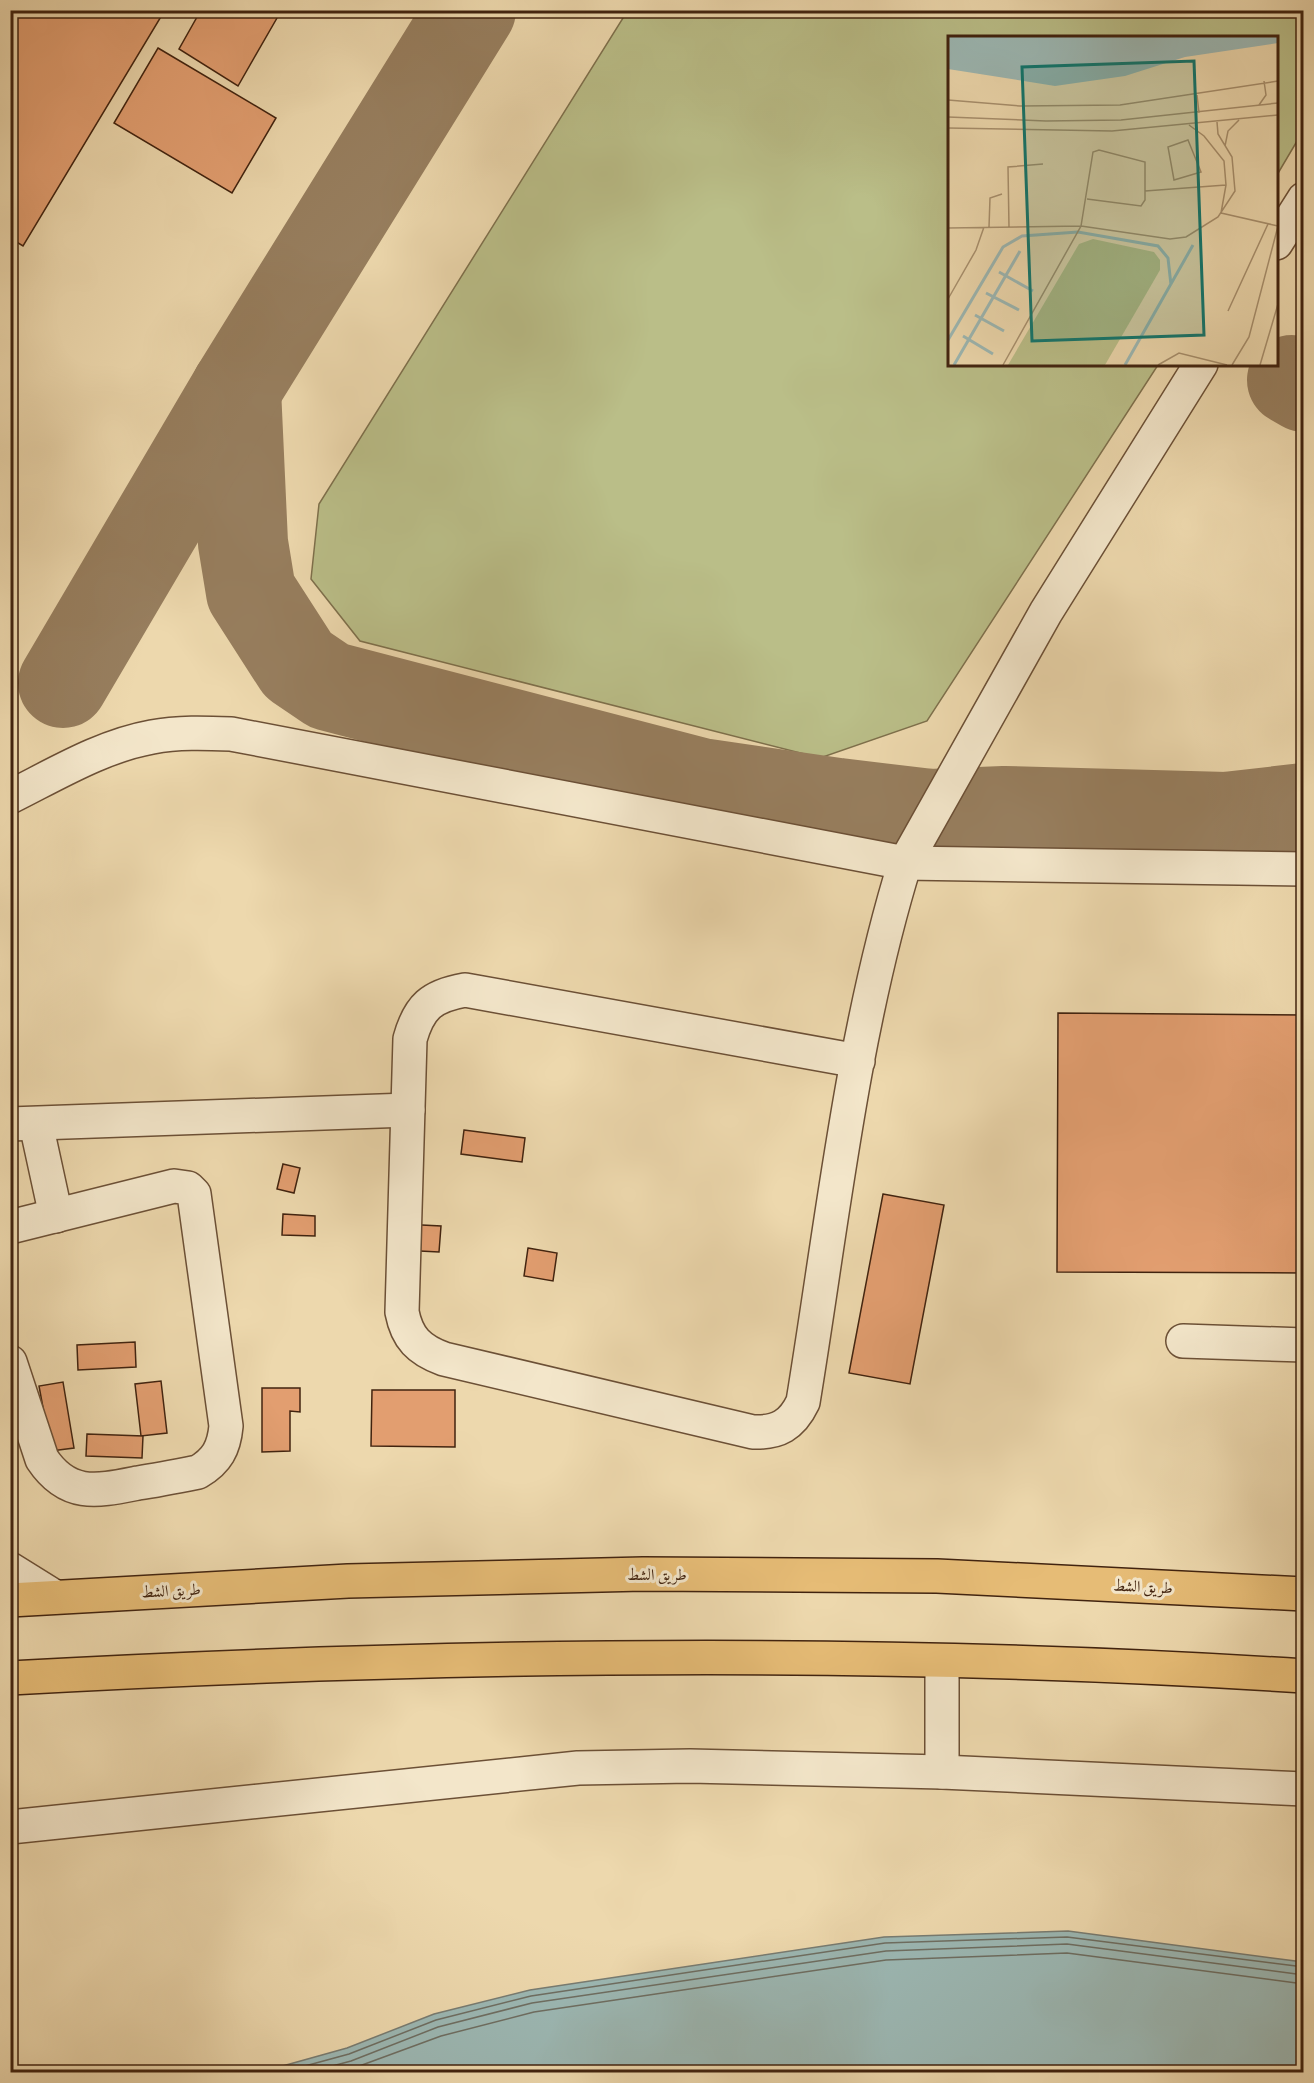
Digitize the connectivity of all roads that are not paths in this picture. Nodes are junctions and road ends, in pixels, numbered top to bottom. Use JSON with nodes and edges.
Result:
{"nodes":[{"id":1,"x":1304,"y":200,"type":"edge"},
{"id":2,"x":1278,"y":240,"type":"edge"},
{"id":3,"x":1200,"y":366,"type":"edge"},
{"id":4,"x":10,"y":797,"type":"edge"},
{"id":5,"x":905,"y":863,"type":"junction"},
{"id":6,"x":1304,"y":868,"type":"edge"},
{"id":7,"x":858,"y":1061,"type":"junction"},
{"id":8,"x":408,"y":1110,"type":"junction"},
{"id":9,"x":23,"y":1124,"type":"edge"},
{"id":10,"x":56,"y":1216,"type":"junction"},
{"id":11,"x":10,"y":1227,"type":"edge"},
{"id":12,"x":1183,"y":1341,"type":"dead end"},
{"id":13,"x":1304,"y":1345,"type":"edge"},
{"id":14,"x":10,"y":1362,"type":"edge"},
{"id":15,"x":10,"y":1569,"type":"edge"},
{"id":16,"x":1304,"y":1594,"type":"edge"},
{"id":17,"x":55,"y":1597,"type":"junction"},
{"id":18,"x":10,"y":1600,"type":"edge"},
{"id":19,"x":942,"y":1661,"type":"junction"},
{"id":20,"x":1304,"y":1676,"type":"edge"},
{"id":21,"x":10,"y":1678,"type":"edge"},
{"id":22,"x":942,"y":1772,"type":"junction"},
{"id":23,"x":1304,"y":1789,"type":"edge"},
{"id":24,"x":10,"y":1827,"type":"edge"}],
"edges":[{"from":1,"to":2,"type":"street"},
{"from":3,"to":5,"type":"street"},
{"from":4,"to":5,"type":"street"},
{"from":5,"to":6,"type":"street"},
{"from":5,"to":7,"type":"street"},
{"from":7,"to":8,"type":"street"},
{"from":7,"to":8,"type":"street"},
{"from":8,"to":9,"type":"street"},
{"from":9,"to":10,"type":"street"},
{"from":10,"to":11,"type":"street"},
{"from":10,"to":14,"type":"street"},
{"from":12,"to":13,"type":"street"},
{"from":15,"to":17,"type":"street"},
{"from":16,"to":17,"type":"highway","name":"طريق الشط"},
{"from":17,"to":18,"type":"highway","name":"طريق الشط"},
{"from":19,"to":20,"type":"highway"},
{"from":19,"to":21,"type":"highway"},
{"from":19,"to":22,"type":"street"},
{"from":22,"to":23,"type":"street"},
{"from":22,"to":24,"type":"street"}]}
